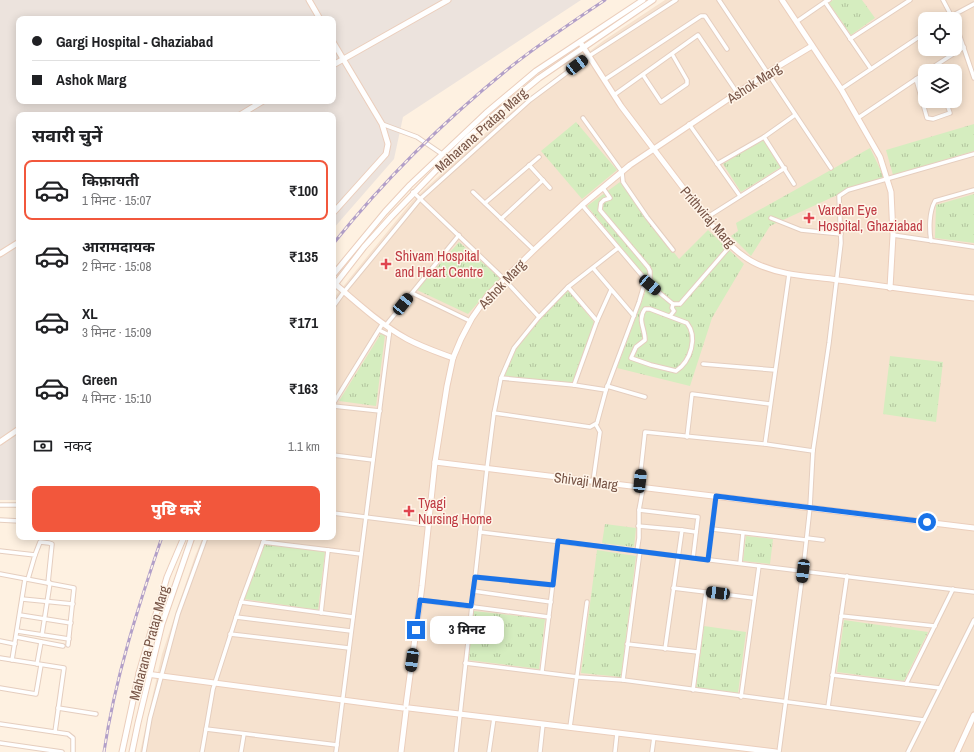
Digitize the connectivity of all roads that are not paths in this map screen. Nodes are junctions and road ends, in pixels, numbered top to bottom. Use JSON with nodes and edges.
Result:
{"nodes":[{"id":1,"x":309,"y":0,"type":"edge"},
{"id":2,"x":448,"y":0,"type":"edge"},
{"id":3,"x":643,"y":0,"type":"edge"},
{"id":4,"x":653,"y":0,"type":"edge"},
{"id":5,"x":676,"y":0,"type":"edge"},
{"id":6,"x":719,"y":0,"type":"edge"},
{"id":7,"x":782,"y":0,"type":"edge"},
{"id":8,"x":908,"y":0,"type":"edge"},
{"id":9,"x":943,"y":0,"type":"edge"},
{"id":10,"x":827,"y":1,"type":"edge"},
{"id":11,"x":974,"y":4,"type":"edge"},
{"id":12,"x":949,"y":12,"type":"edge"},
{"id":13,"x":960,"y":12,"type":"edge"},
{"id":14,"x":318,"y":16,"type":"edge"},
{"id":15,"x":796,"y":22,"type":"junction"},
{"id":16,"x":918,"y":38,"type":"edge"},
{"id":17,"x":850,"y":39,"type":"junction"},
{"id":18,"x":962,"y":41,"type":"edge"},
{"id":19,"x":580,"y":42,"type":"junction"},
{"id":20,"x":812,"y":46,"type":"junction"},
{"id":21,"x":336,"y":47,"type":"edge"},
{"id":22,"x":584,"y":47,"type":"junction"},
{"id":23,"x":964,"y":47,"type":"junction"},
{"id":24,"x":727,"y":49,"type":"dead end"},
{"id":25,"x":672,"y":54,"type":"junction"},
{"id":26,"x":589,"y":56,"type":"junction"},
{"id":27,"x":343,"y":60,"type":"junction"},
{"id":28,"x":336,"y":64,"type":"edge"},
{"id":29,"x":938,"y":64,"type":"edge"},
{"id":30,"x":871,"y":69,"type":"junction"},
{"id":31,"x":767,"y":73,"type":"junction"},
{"id":32,"x":643,"y":75,"type":"junction"},
{"id":33,"x":974,"y":78,"type":"edge"},
{"id":34,"x":916,"y":79,"type":"joint"},
{"id":35,"x":604,"y":80,"type":"junction"},
{"id":36,"x":918,"y":86,"type":"edge"},
{"id":37,"x":841,"y":90,"type":"junction"},
{"id":38,"x":738,"y":94,"type":"junction"},
{"id":39,"x":614,"y":95,"type":"junction"},
{"id":40,"x":258,"y":104,"type":"edge"},
{"id":41,"x":924,"y":108,"type":"edge"},
{"id":42,"x":948,"y":108,"type":"edge"},
{"id":43,"x":245,"y":112,"type":"edge"},
{"id":44,"x":795,"y":115,"type":"junction"},
{"id":45,"x":583,"y":118,"type":"dead end"},
{"id":46,"x":858,"y":118,"type":"junction"},
{"id":47,"x":382,"y":124,"type":"junction"},
{"id":48,"x":689,"y":124,"type":"junction"},
{"id":49,"x":764,"y":137,"type":"junction"},
{"id":50,"x":653,"y":149,"type":"junction"},
{"id":51,"x":442,"y":154,"type":"junction"},
{"id":52,"x":974,"y":154,"type":"edge"},
{"id":53,"x":539,"y":157,"type":"dead end"},
{"id":54,"x":717,"y":164,"type":"junction"},
{"id":55,"x":529,"y":165,"type":"junction"},
{"id":56,"x":785,"y":168,"type":"junction"},
{"id":57,"x":831,"y":168,"type":"dead end"},
{"id":58,"x":622,"y":172,"type":"junction"},
{"id":59,"x":886,"y":178,"type":"junction"},
{"id":60,"x":543,"y":180,"type":"junction"},
{"id":61,"x":794,"y":184,"type":"dead end"},
{"id":62,"x":550,"y":188,"type":"dead end"},
{"id":63,"x":603,"y":188,"type":"junction"},
{"id":64,"x":974,"y":190,"type":"edge"},
{"id":65,"x":413,"y":192,"type":"junction"},
{"id":66,"x":473,"y":192,"type":"dead end"},
{"id":67,"x":740,"y":196,"type":"junction"},
{"id":68,"x":420,"y":199,"type":"junction"},
{"id":69,"x":485,"y":203,"type":"junction"},
{"id":70,"x":582,"y":205,"type":"junction"},
{"id":71,"x":336,"y":210,"type":"edge"},
{"id":72,"x":706,"y":218,"type":"junction"},
{"id":73,"x":771,"y":218,"type":"dead end"},
{"id":74,"x":501,"y":219,"type":"junction"},
{"id":75,"x":841,"y":234,"type":"junction"},
{"id":76,"x":459,"y":235,"type":"junction"},
{"id":77,"x":893,"y":235,"type":"junction"},
{"id":78,"x":931,"y":241,"type":"junction"},
{"id":79,"x":16,"y":244,"type":"edge"},
{"id":80,"x":731,"y":245,"type":"junction"},
{"id":81,"x":974,"y":247,"type":"edge"},
{"id":82,"x":618,"y":248,"type":"junction"},
{"id":83,"x":534,"y":250,"type":"junction"},
{"id":84,"x":673,"y":250,"type":"dead end"},
{"id":85,"x":0,"y":254,"type":"edge"},
{"id":86,"x":593,"y":268,"type":"junction"},
{"id":87,"x":336,"y":271,"type":"edge"},
{"id":88,"x":789,"y":274,"type":"junction"},
{"id":89,"x":504,"y":279,"type":"junction"},
{"id":90,"x":837,"y":280,"type":"junction"},
{"id":91,"x":336,"y":282,"type":"edge"},
{"id":92,"x":336,"y":287,"type":"edge"},
{"id":93,"x":568,"y":287,"type":"junction"},
{"id":94,"x":890,"y":288,"type":"junction"},
{"id":95,"x":611,"y":290,"type":"junction"},
{"id":96,"x":343,"y":293,"type":"junction"},
{"id":97,"x":412,"y":294,"type":"junction"},
{"id":98,"x":974,"y":298,"type":"edge"},
{"id":99,"x":336,"y":303,"type":"edge"},
{"id":100,"x":673,"y":304,"type":"junction"},
{"id":101,"x":634,"y":316,"type":"junction"},
{"id":102,"x":670,"y":316,"type":"junction"},
{"id":103,"x":540,"y":317,"type":"junction"},
{"id":104,"x":470,"y":321,"type":"junction"},
{"id":105,"x":597,"y":321,"type":"junction"},
{"id":106,"x":386,"y":326,"type":"junction"},
{"id":107,"x":379,"y":330,"type":"junction"},
{"id":108,"x":389,"y":335,"type":"junction"},
{"id":109,"x":453,"y":358,"type":"junction"},
{"id":110,"x":703,"y":364,"type":"dead end"},
{"id":111,"x":775,"y":370,"type":"junction"},
{"id":112,"x":501,"y":378,"type":"junction"},
{"id":113,"x":574,"y":385,"type":"junction"},
{"id":114,"x":606,"y":388,"type":"junction"},
{"id":115,"x":645,"y":397,"type":"dead end"},
{"id":116,"x":336,"y":400,"type":"edge"},
{"id":117,"x":770,"y":404,"type":"junction"},
{"id":118,"x":336,"y":405,"type":"edge"},
{"id":119,"x":380,"y":411,"type":"junction"},
{"id":120,"x":494,"y":413,"type":"junction"},
{"id":121,"x":596,"y":425,"type":"junction"},
{"id":122,"x":16,"y":431,"type":"edge"},
{"id":123,"x":687,"y":437,"type":"junction"},
{"id":124,"x":0,"y":442,"type":"edge"},
{"id":125,"x":765,"y":444,"type":"junction"},
{"id":126,"x":813,"y":451,"type":"junction"},
{"id":127,"x":336,"y":455,"type":"edge"},
{"id":128,"x":373,"y":460,"type":"junction"},
{"id":129,"x":435,"y":462,"type":"junction"},
{"id":130,"x":487,"y":468,"type":"junction"},
{"id":131,"x":593,"y":482,"type":"junction"},
{"id":132,"x":641,"y":487,"type":"junction"},
{"id":133,"x":716,"y":496,"type":"junction"},
{"id":134,"x":0,"y":505,"type":"edge"},
{"id":135,"x":16,"y":505,"type":"edge"},
{"id":136,"x":810,"y":507,"type":"junction"},
{"id":137,"x":639,"y":510,"type":"junction"},
{"id":138,"x":336,"y":513,"type":"edge"},
{"id":139,"x":366,"y":517,"type":"junction"},
{"id":140,"x":0,"y":520,"type":"edge"},
{"id":141,"x":16,"y":520,"type":"edge"},
{"id":142,"x":429,"y":524,"type":"junction"},
{"id":143,"x":638,"y":526,"type":"junction"},
{"id":144,"x":974,"y":528,"type":"edge"},
{"id":145,"x":712,"y":529,"type":"junction"},
{"id":146,"x":682,"y":530,"type":"junction"},
{"id":147,"x":480,"y":532,"type":"junction"},
{"id":148,"x":696,"y":532,"type":"junction"},
{"id":149,"x":743,"y":533,"type":"junction"},
{"id":150,"x":807,"y":539,"type":"junction"},
{"id":151,"x":183,"y":540,"type":"edge"},
{"id":152,"x":191,"y":540,"type":"edge"},
{"id":153,"x":205,"y":540,"type":"edge"},
{"id":154,"x":823,"y":540,"type":"dead end"},
{"id":155,"x":558,"y":541,"type":"junction"},
{"id":156,"x":263,"y":542,"type":"joint"},
{"id":157,"x":0,"y":550,"type":"edge"},
{"id":158,"x":328,"y":550,"type":"junction"},
{"id":159,"x":639,"y":551,"type":"junction"},
{"id":160,"x":35,"y":554,"type":"junction"},
{"id":161,"x":361,"y":554,"type":"junction"},
{"id":162,"x":678,"y":556,"type":"junction"},
{"id":163,"x":693,"y":558,"type":"junction"},
{"id":164,"x":708,"y":560,"type":"junction"},
{"id":165,"x":740,"y":563,"type":"junction"},
{"id":166,"x":759,"y":566,"type":"junction"},
{"id":167,"x":803,"y":571,"type":"junction"},
{"id":168,"x":0,"y":574,"type":"edge"},
{"id":169,"x":847,"y":576,"type":"junction"},
{"id":170,"x":475,"y":577,"type":"junction"},
{"id":171,"x":26,"y":579,"type":"junction"},
{"id":172,"x":49,"y":583,"type":"junction"},
{"id":173,"x":553,"y":585,"type":"junction"},
{"id":174,"x":673,"y":588,"type":"junction"},
{"id":175,"x":953,"y":589,"type":"junction"},
{"id":176,"x":473,"y":591,"type":"junction"},
{"id":177,"x":706,"y":592,"type":"junction"},
{"id":178,"x":974,"y":592,"type":"edge"},
{"id":179,"x":754,"y":598,"type":"junction"},
{"id":180,"x":22,"y":599,"type":"junction"},
{"id":181,"x":420,"y":600,"type":"junction"},
{"id":182,"x":47,"y":602,"type":"junction"},
{"id":183,"x":241,"y":602,"type":"junction"},
{"id":184,"x":551,"y":602,"type":"junction"},
{"id":185,"x":587,"y":602,"type":"dead end"},
{"id":186,"x":73,"y":604,"type":"junction"},
{"id":187,"x":471,"y":606,"type":"junction"},
{"id":188,"x":321,"y":613,"type":"junction"},
{"id":189,"x":20,"y":615,"type":"junction"},
{"id":190,"x":841,"y":616,"type":"junction"},
{"id":191,"x":236,"y":617,"type":"junction"},
{"id":192,"x":353,"y":617,"type":"junction"},
{"id":193,"x":549,"y":617,"type":"junction"},
{"id":194,"x":45,"y":619,"type":"junction"},
{"id":195,"x":974,"y":620,"type":"edge"},
{"id":196,"x":71,"y":623,"type":"junction"},
{"id":197,"x":934,"y":626,"type":"junction"},
{"id":198,"x":17,"y":631,"type":"junction"},
{"id":199,"x":351,"y":631,"type":"junction"},
{"id":200,"x":42,"y":634,"type":"junction"},
{"id":201,"x":230,"y":634,"type":"junction"},
{"id":202,"x":16,"y":637,"type":"junction"},
{"id":203,"x":69,"y":639,"type":"junction"},
{"id":204,"x":0,"y":641,"type":"edge"},
{"id":205,"x":41,"y":642,"type":"junction"},
{"id":206,"x":15,"y":644,"type":"junction"},
{"id":207,"x":627,"y":644,"type":"junction"},
{"id":208,"x":68,"y":645,"type":"dead end"},
{"id":209,"x":63,"y":646,"type":"dead end"},
{"id":210,"x":349,"y":648,"type":"junction"},
{"id":211,"x":665,"y":648,"type":"junction"},
{"id":212,"x":698,"y":652,"type":"junction"},
{"id":213,"x":0,"y":658,"type":"edge"},
{"id":214,"x":12,"y":660,"type":"junction"},
{"id":215,"x":465,"y":663,"type":"junction"},
{"id":216,"x":39,"y":664,"type":"junction"},
{"id":217,"x":542,"y":672,"type":"junction"},
{"id":218,"x":139,"y":673,"type":"junction"},
{"id":219,"x":149,"y":675,"type":"junction"},
{"id":220,"x":832,"y":675,"type":"junction"},
{"id":221,"x":161,"y":676,"type":"junction"},
{"id":222,"x":578,"y":677,"type":"junction"},
{"id":223,"x":623,"y":680,"type":"junction"},
{"id":224,"x":215,"y":684,"type":"junction"},
{"id":225,"x":906,"y":684,"type":"junction"},
{"id":226,"x":0,"y":688,"type":"edge"},
{"id":227,"x":940,"y":688,"type":"junction"},
{"id":228,"x":693,"y":690,"type":"junction"},
{"id":229,"x":741,"y":697,"type":"junction"},
{"id":230,"x":342,"y":700,"type":"junction"},
{"id":231,"x":786,"y":702,"type":"junction"},
{"id":232,"x":828,"y":707,"type":"junction"},
{"id":233,"x":58,"y":708,"type":"junction"},
{"id":234,"x":406,"y":708,"type":"junction"},
{"id":235,"x":96,"y":714,"type":"dead end"},
{"id":236,"x":459,"y":714,"type":"junction"},
{"id":237,"x":494,"y":718,"type":"junction"},
{"id":238,"x":973,"y":718,"type":"edge"},
{"id":239,"x":924,"y":720,"type":"junction"},
{"id":240,"x":0,"y":724,"type":"edge"},
{"id":241,"x":543,"y":724,"type":"junction"},
{"id":242,"x":570,"y":727,"type":"junction"},
{"id":243,"x":206,"y":729,"type":"junction"},
{"id":244,"x":55,"y":732,"type":"junction"},
{"id":245,"x":617,"y":733,"type":"junction"},
{"id":246,"x":244,"y":734,"type":"junction"},
{"id":247,"x":654,"y":737,"type":"junction"},
{"id":248,"x":0,"y":743,"type":"edge"},
{"id":249,"x":337,"y":745,"type":"junction"},
{"id":250,"x":62,"y":752,"type":"edge"},
{"id":251,"x":73,"y":752,"type":"edge"},
{"id":252,"x":122,"y":752,"type":"edge"},
{"id":253,"x":132,"y":752,"type":"edge"},
{"id":254,"x":144,"y":752,"type":"edge"},
{"id":255,"x":202,"y":752,"type":"edge"},
{"id":256,"x":241,"y":752,"type":"edge"},
{"id":257,"x":336,"y":752,"type":"edge"},
{"id":258,"x":401,"y":752,"type":"edge"},
{"id":259,"x":456,"y":752,"type":"edge"},
{"id":260,"x":489,"y":752,"type":"edge"},
{"id":261,"x":540,"y":752,"type":"edge"},
{"id":262,"x":615,"y":752,"type":"edge"},
{"id":263,"x":652,"y":752,"type":"edge"},
{"id":264,"x":778,"y":752,"type":"edge"},
{"id":265,"x":908,"y":752,"type":"edge"},
{"id":266,"x":957,"y":752,"type":"edge"}],
"edges":[{"from":1,"to":14,"type":"street"},
{"from":2,"to":27,"type":"street"},
{"from":3,"to":19,"type":"street","name":"Maharana Pratap Marg"},
{"from":4,"to":22,"type":"street","name":"Maharana Pratap Marg"},
{"from":5,"to":26,"type":"street"},
{"from":6,"to":31,"type":"street"},
{"from":7,"to":15,"type":"street"},
{"from":8,"to":17,"type":"street"},
{"from":9,"to":12,"type":"street"},
{"from":10,"to":15,"type":"street"},
{"from":10,"to":17,"type":"street"},
{"from":11,"to":13,"type":"street"},
{"from":15,"to":20,"type":"street"},
{"from":16,"to":30,"type":"street"},
{"from":17,"to":30,"type":"street"},
{"from":18,"to":23,"type":"street"},
{"from":19,"to":22,"type":"street","name":"Prithviraj Marg"},
{"from":19,"to":51,"type":"street","name":"Maharana Pratap Marg"},
{"from":20,"to":31,"type":"street","name":"Ashok Marg"},
{"from":20,"to":37,"type":"street"},
{"from":21,"to":27,"type":"street"},
{"from":22,"to":26,"type":"street","name":"Prithviraj Marg"},
{"from":22,"to":65,"type":"street","name":"Maharana Pratap Marg"},
{"from":23,"to":29,"type":"street"},
{"from":23,"to":33,"type":"street"},
{"from":24,"to":35,"type":"street"},
{"from":25,"to":32,"type":"street"},
{"from":25,"to":32,"type":"street"},
{"from":25,"to":38,"type":"street"},
{"from":26,"to":35,"type":"street","name":"Prithviraj Marg"},
{"from":26,"to":68,"type":"street"},
{"from":27,"to":28,"type":"street"},
{"from":27,"to":47,"type":"street"},
{"from":30,"to":37,"type":"street"},
{"from":31,"to":38,"type":"street","name":"Ashok Marg"},
{"from":31,"to":44,"type":"street"},
{"from":32,"to":39,"type":"street"},
{"from":34,"to":36,"type":"street"},
{"from":34,"to":46,"type":"street"},
{"from":35,"to":39,"type":"street","name":"Prithviraj Marg"},
{"from":37,"to":46,"type":"street"},
{"from":38,"to":48,"type":"street","name":"Ashok Marg"},
{"from":39,"to":50,"type":"street","name":"Prithviraj Marg"},
{"from":40,"to":43,"type":"street"},
{"from":41,"to":42,"type":"street"},
{"from":44,"to":49,"type":"street"},
{"from":44,"to":57,"type":"street"},
{"from":45,"to":58,"type":"street"},
{"from":46,"to":59,"type":"street"},
{"from":47,"to":51,"type":"street"},
{"from":47,"to":71,"type":"street"},
{"from":48,"to":50,"type":"street","name":"Ashok Marg"},
{"from":48,"to":54,"type":"street"},
{"from":49,"to":54,"type":"street"},
{"from":49,"to":56,"type":"street"},
{"from":50,"to":58,"type":"street","name":"Ashok Marg"},
{"from":50,"to":72,"type":"street","name":"Prithviraj Marg"},
{"from":51,"to":87,"type":"street","name":"Maharana Pratap Marg"},
{"from":52,"to":59,"type":"street"},
{"from":53,"to":55,"type":"street"},
{"from":54,"to":67,"type":"street"},
{"from":55,"to":60,"type":"street"},
{"from":55,"to":69,"type":"street"},
{"from":56,"to":61,"type":"street"},
{"from":56,"to":67,"type":"street"},
{"from":58,"to":63,"type":"street","name":"Ashok Marg"},
{"from":58,"to":84,"type":"street"},
{"from":59,"to":75,"type":"street"},
{"from":59,"to":77,"type":"street"},
{"from":60,"to":62,"type":"street"},
{"from":60,"to":74,"type":"street"},
{"from":63,"to":70,"type":"street","name":"Ashok Marg"},
{"from":63,"to":100,"type":"street"},
{"from":64,"to":78,"type":"street"},
{"from":65,"to":68,"type":"street"},
{"from":65,"to":91,"type":"street","name":"Maharana Pratap Marg"},
{"from":66,"to":69,"type":"street"},
{"from":67,"to":72,"type":"street"},
{"from":68,"to":76,"type":"street"},
{"from":68,"to":96,"type":"street"},
{"from":69,"to":74,"type":"street"},
{"from":70,"to":82,"type":"street"},
{"from":70,"to":83,"type":"street","name":"Ashok Marg"},
{"from":72,"to":80,"type":"street","name":"Prithviraj Marg"},
{"from":73,"to":75,"type":"street"},
{"from":74,"to":83,"type":"street"},
{"from":75,"to":90,"type":"street"},
{"from":76,"to":89,"type":"street"},
{"from":76,"to":97,"type":"street"},
{"from":77,"to":78,"type":"street"},
{"from":77,"to":94,"type":"street"},
{"from":78,"to":81,"type":"street"},
{"from":79,"to":85,"type":"street"},
{"from":80,"to":88,"type":"street","name":"Prithviraj Marg"},
{"from":80,"to":100,"type":"street"},
{"from":82,"to":86,"type":"street"},
{"from":82,"to":101,"type":"street"},
{"from":83,"to":89,"type":"street","name":"Ashok Marg"},
{"from":86,"to":93,"type":"street"},
{"from":86,"to":95,"type":"street"},
{"from":88,"to":90,"type":"street","name":"Prithviraj Marg"},
{"from":88,"to":111,"type":"street"},
{"from":89,"to":103,"type":"street"},
{"from":89,"to":104,"type":"street","name":"Ashok Marg"},
{"from":90,"to":94,"type":"street","name":"Prithviraj Marg"},
{"from":90,"to":126,"type":"street"},
{"from":92,"to":96,"type":"street"},
{"from":93,"to":103,"type":"street"},
{"from":93,"to":105,"type":"street"},
{"from":94,"to":98,"type":"street","name":"Prithviraj Marg"},
{"from":95,"to":101,"type":"street"},
{"from":95,"to":105,"type":"street"},
{"from":96,"to":99,"type":"street"},
{"from":96,"to":106,"type":"street"},
{"from":97,"to":104,"type":"street"},
{"from":97,"to":106,"type":"street"},
{"from":100,"to":102,"type":"street"},
{"from":101,"to":114,"type":"street"},
{"from":102,"to":102,"type":"street"},
{"from":103,"to":112,"type":"street"},
{"from":104,"to":109,"type":"street","name":"Ashok Marg"},
{"from":105,"to":113,"type":"street"},
{"from":106,"to":107,"type":"street"},
{"from":106,"to":108,"type":"street"},
{"from":106,"to":109,"type":"street"},
{"from":107,"to":108,"type":"street"},
{"from":107,"to":116,"type":"street"},
{"from":108,"to":119,"type":"street"},
{"from":109,"to":129,"type":"street","name":"Ashok Marg"},
{"from":110,"to":111,"type":"street"},
{"from":111,"to":117,"type":"street"},
{"from":112,"to":113,"type":"street"},
{"from":112,"to":120,"type":"street"},
{"from":113,"to":114,"type":"street"},
{"from":114,"to":115,"type":"street"},
{"from":114,"to":121,"type":"street"},
{"from":117,"to":123,"type":"street"},
{"from":117,"to":125,"type":"street"},
{"from":118,"to":119,"type":"street"},
{"from":119,"to":128,"type":"street"},
{"from":120,"to":121,"type":"street"},
{"from":120,"to":130,"type":"street"},
{"from":121,"to":131,"type":"street"},
{"from":122,"to":124,"type":"street"},
{"from":123,"to":125,"type":"street"},
{"from":123,"to":132,"type":"street"},
{"from":125,"to":126,"type":"street"},
{"from":126,"to":136,"type":"street"},
{"from":127,"to":128,"type":"street"},
{"from":128,"to":139,"type":"street"},
{"from":129,"to":130,"type":"street","name":"Shivaji Marg"},
{"from":129,"to":142,"type":"street","name":"Ashok Marg"},
{"from":130,"to":131,"type":"street","name":"Shivaji Marg"},
{"from":130,"to":147,"type":"street"},
{"from":131,"to":132,"type":"street","name":"Shivaji Marg"},
{"from":132,"to":133,"type":"street","name":"Shivaji Marg"},
{"from":132,"to":137,"type":"street"},
{"from":133,"to":136,"type":"street","name":"Shivaji Marg"},
{"from":133,"to":145,"type":"street"},
{"from":134,"to":135,"type":"street"},
{"from":136,"to":144,"type":"street","name":"Shivaji Marg"},
{"from":136,"to":150,"type":"street"},
{"from":137,"to":143,"type":"street"},
{"from":137,"to":148,"type":"street"},
{"from":138,"to":139,"type":"street"},
{"from":139,"to":142,"type":"street"},
{"from":139,"to":161,"type":"street"},
{"from":140,"to":141,"type":"street"},
{"from":142,"to":181,"type":"street","name":"Ashok Marg"},
{"from":143,"to":146,"type":"street"},
{"from":143,"to":159,"type":"street"},
{"from":145,"to":149,"type":"street"},
{"from":145,"to":164,"type":"street"},
{"from":146,"to":148,"type":"street"},
{"from":146,"to":162,"type":"street"},
{"from":147,"to":155,"type":"street"},
{"from":147,"to":170,"type":"street"},
{"from":148,"to":163,"type":"street"},
{"from":149,"to":150,"type":"street"},
{"from":149,"to":165,"type":"street"},
{"from":150,"to":154,"type":"street"},
{"from":150,"to":167,"type":"street"},
{"from":151,"to":218,"type":"street","name":"Maharana Pratap Marg"},
{"from":152,"to":219,"type":"street","name":"Maharana Pratap Marg"},
{"from":153,"to":221,"type":"street"},
{"from":155,"to":159,"type":"street"},
{"from":155,"to":173,"type":"street"},
{"from":156,"to":158,"type":"street"},
{"from":156,"to":183,"type":"street"},
{"from":157,"to":160,"type":"street"},
{"from":158,"to":161,"type":"street"},
{"from":158,"to":188,"type":"street"},
{"from":159,"to":162,"type":"street"},
{"from":159,"to":207,"type":"street"},
{"from":160,"to":171,"type":"street"},
{"from":160,"to":172,"type":"street"},
{"from":161,"to":192,"type":"street"},
{"from":162,"to":163,"type":"street"},
{"from":162,"to":174,"type":"street"},
{"from":163,"to":164,"type":"street"},
{"from":164,"to":165,"type":"street"},
{"from":165,"to":166,"type":"street"},
{"from":166,"to":167,"type":"street"},
{"from":166,"to":179,"type":"street"},
{"from":167,"to":169,"type":"street"},
{"from":167,"to":231,"type":"street"},
{"from":168,"to":171,"type":"street"},
{"from":169,"to":175,"type":"street"},
{"from":169,"to":190,"type":"street"},
{"from":170,"to":173,"type":"street"},
{"from":170,"to":176,"type":"street"},
{"from":171,"to":172,"type":"street"},
{"from":171,"to":180,"type":"street"},
{"from":172,"to":182,"type":"street"},
{"from":172,"to":186,"type":"street"},
{"from":173,"to":184,"type":"street"},
{"from":174,"to":177,"type":"street"},
{"from":174,"to":211,"type":"street"},
{"from":175,"to":178,"type":"street"},
{"from":175,"to":197,"type":"street"},
{"from":176,"to":184,"type":"street"},
{"from":176,"to":187,"type":"street"},
{"from":177,"to":179,"type":"street"},
{"from":177,"to":212,"type":"street"},
{"from":179,"to":229,"type":"street"},
{"from":180,"to":182,"type":"street"},
{"from":180,"to":189,"type":"street"},
{"from":181,"to":187,"type":"street"},
{"from":181,"to":234,"type":"street","name":"Ashok Marg"},
{"from":182,"to":186,"type":"street"},
{"from":182,"to":194,"type":"street"},
{"from":183,"to":188,"type":"street"},
{"from":183,"to":191,"type":"street"},
{"from":184,"to":193,"type":"street"},
{"from":185,"to":222,"type":"street"},
{"from":186,"to":196,"type":"street"},
{"from":187,"to":193,"type":"street"},
{"from":187,"to":215,"type":"street"},
{"from":188,"to":192,"type":"street"},
{"from":189,"to":194,"type":"street"},
{"from":189,"to":198,"type":"street"},
{"from":190,"to":197,"type":"street"},
{"from":190,"to":220,"type":"street"},
{"from":191,"to":199,"type":"street"},
{"from":191,"to":201,"type":"street"},
{"from":192,"to":199,"type":"street"},
{"from":193,"to":217,"type":"street"},
{"from":194,"to":196,"type":"street"},
{"from":194,"to":200,"type":"street"},
{"from":195,"to":227,"type":"street"},
{"from":196,"to":203,"type":"street"},
{"from":197,"to":225,"type":"street"},
{"from":198,"to":200,"type":"street"},
{"from":198,"to":202,"type":"street"},
{"from":199,"to":210,"type":"street"},
{"from":200,"to":203,"type":"street"},
{"from":201,"to":210,"type":"street"},
{"from":201,"to":224,"type":"street"},
{"from":202,"to":205,"type":"street"},
{"from":202,"to":206,"type":"street"},
{"from":203,"to":208,"type":"street"},
{"from":204,"to":206,"type":"street"},
{"from":205,"to":209,"type":"street"},
{"from":205,"to":216,"type":"street"},
{"from":206,"to":214,"type":"street"},
{"from":207,"to":211,"type":"street"},
{"from":207,"to":223,"type":"street"},
{"from":210,"to":230,"type":"street"},
{"from":211,"to":212,"type":"street"},
{"from":212,"to":228,"type":"street"},
{"from":213,"to":214,"type":"street"},
{"from":214,"to":216,"type":"street"},
{"from":215,"to":217,"type":"street"},
{"from":215,"to":236,"type":"street"},
{"from":216,"to":226,"type":"street"},
{"from":216,"to":233,"type":"street"},
{"from":217,"to":222,"type":"street"},
{"from":218,"to":219,"type":"street"},
{"from":218,"to":252,"type":"street","name":"Maharana Pratap Marg"},
{"from":219,"to":221,"type":"street"},
{"from":219,"to":253,"type":"street","name":"Maharana Pratap Marg"},
{"from":220,"to":225,"type":"street"},
{"from":220,"to":232,"type":"street"},
{"from":221,"to":224,"type":"street"},
{"from":221,"to":254,"type":"street"},
{"from":222,"to":223,"type":"street"},
{"from":222,"to":242,"type":"street"},
{"from":223,"to":228,"type":"street"},
{"from":224,"to":230,"type":"street"},
{"from":224,"to":243,"type":"street"},
{"from":225,"to":227,"type":"street"},
{"from":227,"to":239,"type":"street"},
{"from":228,"to":229,"type":"street"},
{"from":229,"to":231,"type":"street"},
{"from":230,"to":234,"type":"street"},
{"from":230,"to":249,"type":"street"},
{"from":231,"to":232,"type":"street"},
{"from":231,"to":264,"type":"street"},
{"from":232,"to":239,"type":"street"},
{"from":233,"to":235,"type":"street"},
{"from":233,"to":244,"type":"street"},
{"from":234,"to":236,"type":"street"},
{"from":234,"to":258,"type":"street","name":"Ashok Marg"},
{"from":236,"to":237,"type":"street"},
{"from":236,"to":259,"type":"street"},
{"from":237,"to":241,"type":"street"},
{"from":237,"to":260,"type":"street"},
{"from":238,"to":266,"type":"street"},
{"from":239,"to":265,"type":"street"},
{"from":240,"to":244,"type":"street"},
{"from":241,"to":242,"type":"street"},
{"from":241,"to":261,"type":"street"},
{"from":242,"to":245,"type":"street"},
{"from":243,"to":246,"type":"street"},
{"from":243,"to":255,"type":"street"},
{"from":244,"to":251,"type":"street"},
{"from":245,"to":247,"type":"street"},
{"from":245,"to":262,"type":"street"},
{"from":246,"to":249,"type":"street"},
{"from":246,"to":256,"type":"street"},
{"from":247,"to":263,"type":"street"},
{"from":247,"to":264,"type":"street"},
{"from":248,"to":250,"type":"street"},
{"from":249,"to":257,"type":"street"}]}
